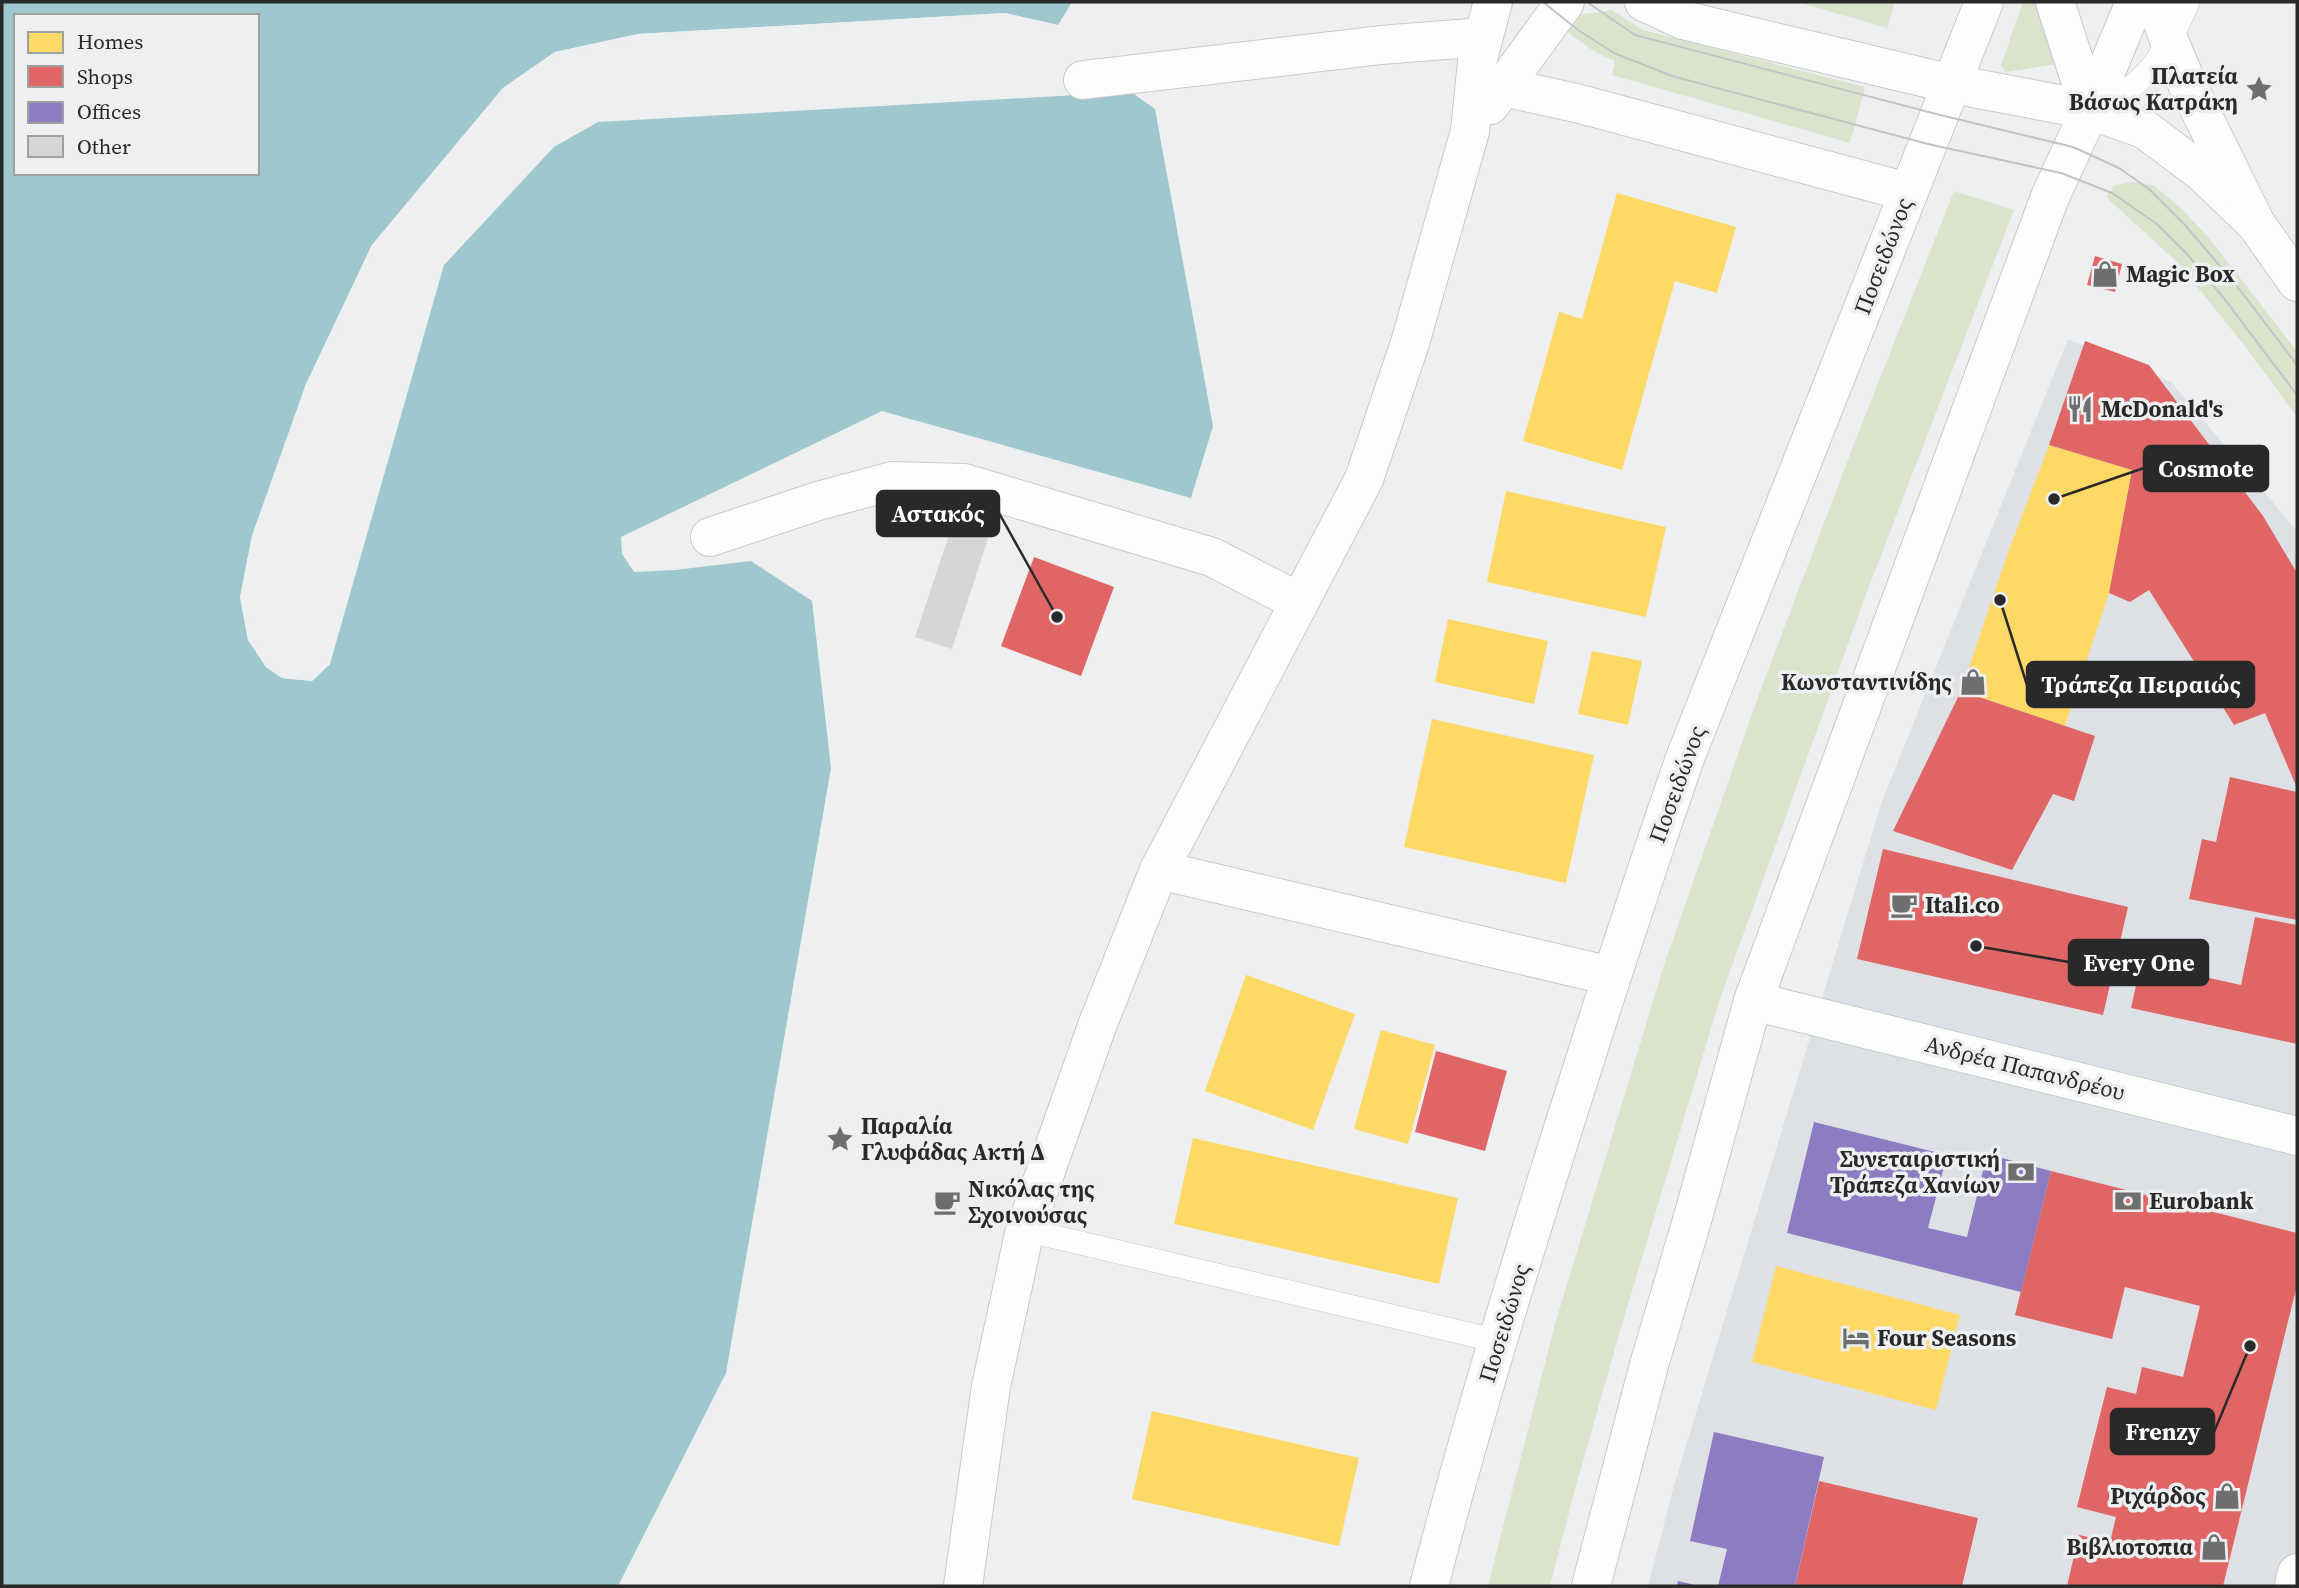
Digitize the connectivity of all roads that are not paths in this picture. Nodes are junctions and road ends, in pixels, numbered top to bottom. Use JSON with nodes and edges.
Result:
{"nodes":[{"id":1,"x":1565,"y":2,"type":"edge"},
{"id":2,"x":1644,"y":2,"type":"edge"},
{"id":3,"x":1984,"y":2,"type":"edge"},
{"id":4,"x":2056,"y":2,"type":"edge"},
{"id":5,"x":2135,"y":2,"type":"edge"},
{"id":6,"x":2156,"y":2,"type":"edge"},
{"id":7,"x":2188,"y":2,"type":"edge"},
{"id":8,"x":1488,"y":19,"type":"edge"},
{"id":9,"x":2170,"y":43,"type":"junction"},
{"id":10,"x":1083,"y":80,"type":"dead end"},
{"id":11,"x":1952,"y":84,"type":"junction"},
{"id":12,"x":1504,"y":86,"type":"junction"},
{"id":13,"x":2090,"y":110,"type":"junction"},
{"id":14,"x":1470,"y":131,"type":"junction"},
{"id":15,"x":1908,"y":192,"type":"junction"},
{"id":16,"x":2256,"y":224,"type":"junction"},
{"id":17,"x":2297,"y":282,"type":"edge"},
{"id":18,"x":710,"y":537,"type":"dead end"},
{"id":19,"x":1299,"y":602,"type":"junction"},
{"id":20,"x":1159,"y":870,"type":"junction"},
{"id":21,"x":1611,"y":976,"type":"junction"},
{"id":22,"x":1753,"y":1001,"type":"junction"},
{"id":23,"x":2297,"y":1136,"type":"edge"},
{"id":24,"x":1025,"y":1230,"type":"junction"},
{"id":25,"x":1498,"y":1341,"type":"junction"},
{"id":26,"x":2297,"y":1573,"type":"edge"},
{"id":27,"x":963,"y":1586,"type":"edge"},
{"id":28,"x":1429,"y":1586,"type":"edge"},
{"id":29,"x":1591,"y":1586,"type":"edge"},
{"id":30,"x":2294,"y":1586,"type":"edge"}],
"edges":[{"from":1,"to":12,"type":"main road"},
{"from":2,"to":11,"type":"main road"},
{"from":3,"to":11,"type":"main road","name":"Ποσειδώνος"},
{"from":4,"to":13,"type":"main road"},
{"from":5,"to":13,"type":"main road"},
{"from":6,"to":9,"type":"main road"},
{"from":7,"to":9,"type":"lane"},
{"from":8,"to":10,"type":"main road"},
{"from":8,"to":14,"type":"main road"},
{"from":9,"to":13,"type":"lane"},
{"from":9,"to":16,"type":"main road"},
{"from":11,"to":13,"type":"main road"},
{"from":11,"to":15,"type":"main road","name":"Ποσειδώνος"},
{"from":12,"to":14,"type":"main road"},
{"from":12,"to":15,"type":"main road"},
{"from":13,"to":16,"type":"main road"},
{"from":13,"to":22,"type":"main road"},
{"from":14,"to":19,"type":"main road"},
{"from":15,"to":21,"type":"main road","name":"Ποσειδώνος"},
{"from":16,"to":17,"type":"main road"},
{"from":18,"to":19,"type":"main road"},
{"from":19,"to":20,"type":"main road"},
{"from":20,"to":21,"type":"main road"},
{"from":20,"to":24,"type":"main road"},
{"from":21,"to":25,"type":"main road","name":"Ποσειδώνος"},
{"from":22,"to":23,"type":"main road","name":"Ανδρέα Παπανδρέου"},
{"from":22,"to":29,"type":"main road"},
{"from":24,"to":25,"type":"lane"},
{"from":24,"to":27,"type":"main road"},
{"from":25,"to":28,"type":"main road","name":"Ποσειδώνος"},
{"from":26,"to":30,"type":"main road"}]}
